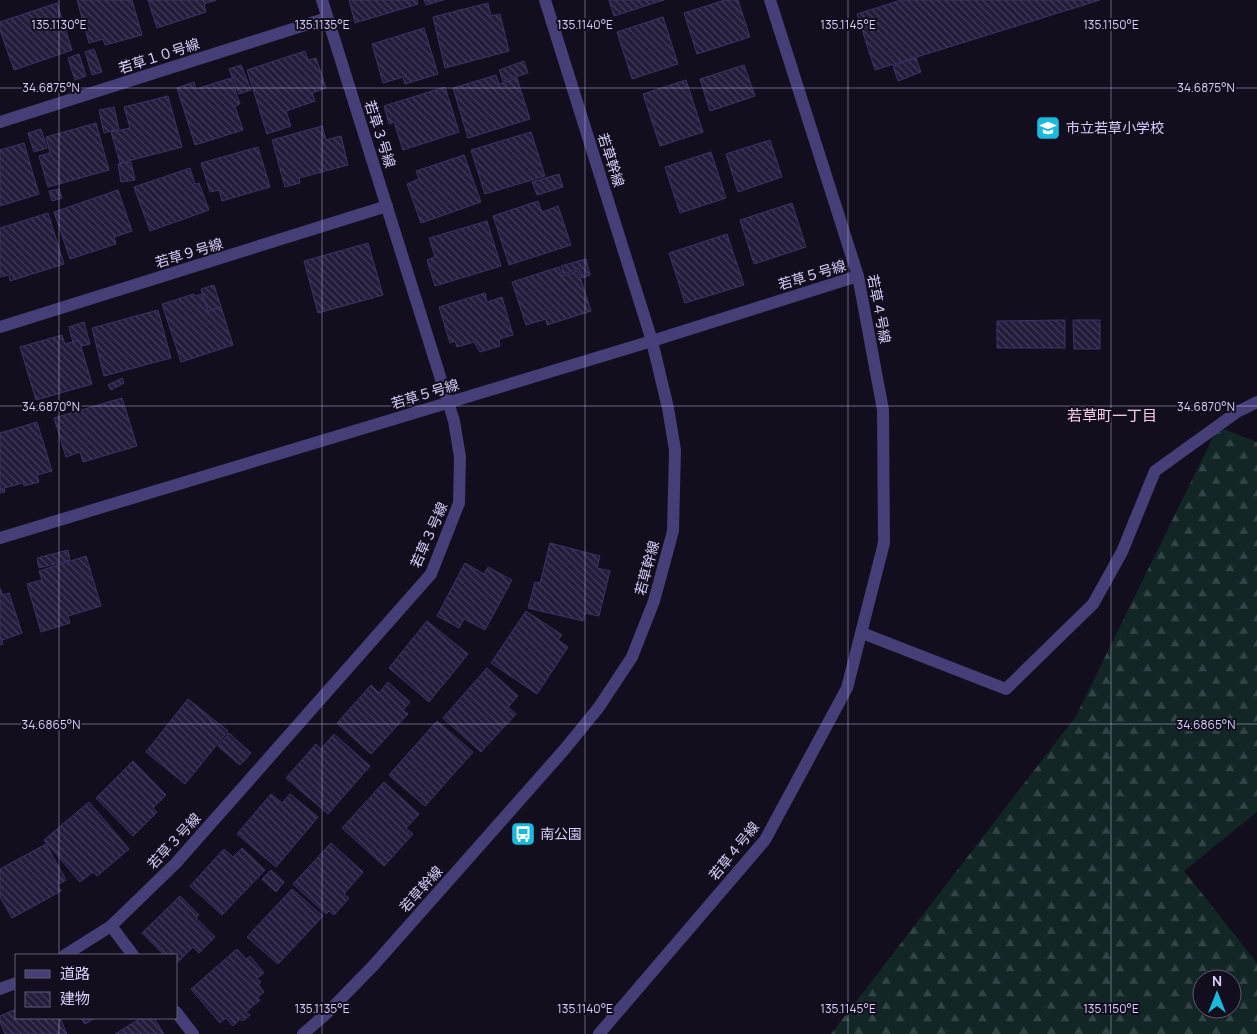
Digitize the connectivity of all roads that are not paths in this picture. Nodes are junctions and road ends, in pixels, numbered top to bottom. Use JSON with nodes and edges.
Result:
{"nodes":[{"id":1,"x":322,"y":0,"type":"edge"},
{"id":2,"x":545,"y":0,"type":"edge"},
{"id":3,"x":770,"y":0,"type":"edge"},
{"id":4,"x":327,"y":18,"type":"junction"},
{"id":5,"x":0,"y":122,"type":"edge"},
{"id":6,"x":387,"y":206,"type":"junction"},
{"id":7,"x":858,"y":276,"type":"junction"},
{"id":8,"x":0,"y":328,"type":"edge"},
{"id":9,"x":652,"y":341,"type":"junction"},
{"id":10,"x":448,"y":402,"type":"junction"},
{"id":11,"x":1257,"y":402,"type":"edge"},
{"id":12,"x":0,"y":538,"type":"edge"},
{"id":13,"x":862,"y":633,"type":"junction"},
{"id":14,"x":111,"y":926,"type":"junction"},
{"id":15,"x":67,"y":954,"type":"edge"},
{"id":16,"x":132,"y":954,"type":"edge"},
{"id":17,"x":15,"y":983,"type":"edge"},
{"id":18,"x":0,"y":989,"type":"edge"},
{"id":19,"x":178,"y":1015,"type":"edge"},
{"id":20,"x":193,"y":1034,"type":"edge"},
{"id":21,"x":303,"y":1034,"type":"edge"},
{"id":22,"x":599,"y":1034,"type":"edge"}],
"edges":[{"from":1,"to":4,"type":"street","name":"若草３号線"},
{"from":2,"to":9,"type":"street","name":"若草幹線"},
{"from":3,"to":7,"type":"street","name":"若草４号線"},
{"from":4,"to":5,"type":"street","name":"若草１０号線"},
{"from":4,"to":6,"type":"street","name":"若草３号線"},
{"from":6,"to":8,"type":"street","name":"若草９号線"},
{"from":6,"to":10,"type":"street","name":"若草３号線"},
{"from":7,"to":9,"type":"street","name":"若草５号線"},
{"from":7,"to":13,"type":"street","name":"若草４号線"},
{"from":9,"to":10,"type":"street","name":"若草５号線"},
{"from":9,"to":21,"type":"street","name":"若草幹線"},
{"from":10,"to":12,"type":"street","name":"若草５号線"},
{"from":10,"to":14,"type":"street","name":"若草３号線"},
{"from":11,"to":13,"type":"street"},
{"from":13,"to":22,"type":"street","name":"若草４号線"},
{"from":14,"to":15,"type":"street","name":"若草３号線"},
{"from":14,"to":16,"type":"street"},
{"from":17,"to":18,"type":"street"},
{"from":19,"to":20,"type":"street"}]}
